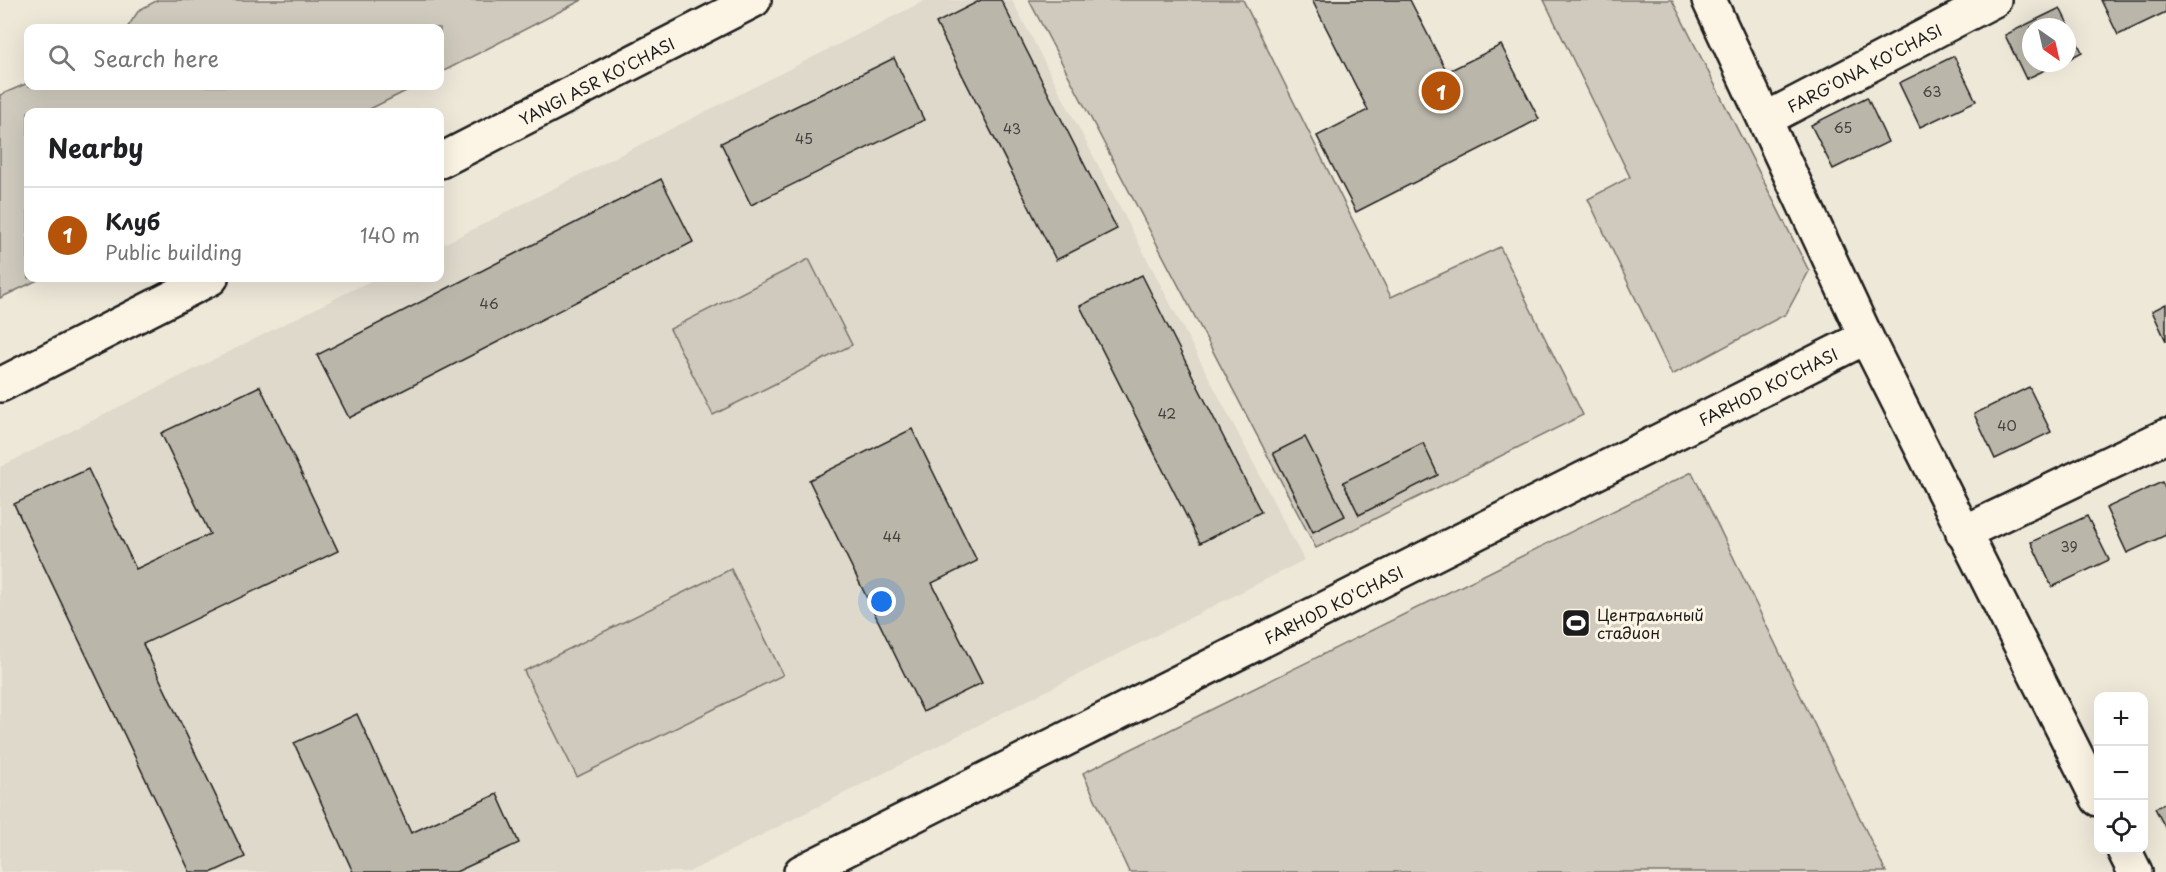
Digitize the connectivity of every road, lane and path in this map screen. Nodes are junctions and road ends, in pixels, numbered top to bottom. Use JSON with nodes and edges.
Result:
{"nodes":[{"id":1,"x":753,"y":0,"type":"edge"},
{"id":2,"x":1708,"y":0,"type":"edge"},
{"id":3,"x":1994,"y":0,"type":"edge"},
{"id":4,"x":1766,"y":119,"type":"junction"},
{"id":5,"x":444,"y":159,"type":"edge"},
{"id":6,"x":203,"y":282,"type":"edge"},
{"id":7,"x":1866,"y":337,"type":"junction"},
{"id":8,"x":0,"y":386,"type":"edge"},
{"id":9,"x":2166,"y":436,"type":"edge"},
{"id":10,"x":1963,"y":533,"type":"junction"},
{"id":11,"x":2094,"y":791,"type":"edge"},
{"id":12,"x":2126,"y":854,"type":"edge"},
{"id":13,"x":801,"y":872,"type":"edge"},
{"id":14,"x":2135,"y":872,"type":"edge"}],
"edges":[{"from":1,"to":5,"type":"street","name":"YANGI ASR KO'CHASI"},
{"from":2,"to":4,"type":"street"},
{"from":3,"to":4,"type":"street","name":"FARG'ONA KO'CHASI"},
{"from":4,"to":7,"type":"street"},
{"from":6,"to":8,"type":"street"},
{"from":7,"to":10,"type":"street"},
{"from":7,"to":13,"type":"street","name":"FARHOD KO'CHASI"},
{"from":9,"to":10,"type":"street"},
{"from":10,"to":11,"type":"street"},
{"from":12,"to":14,"type":"street"}]}
